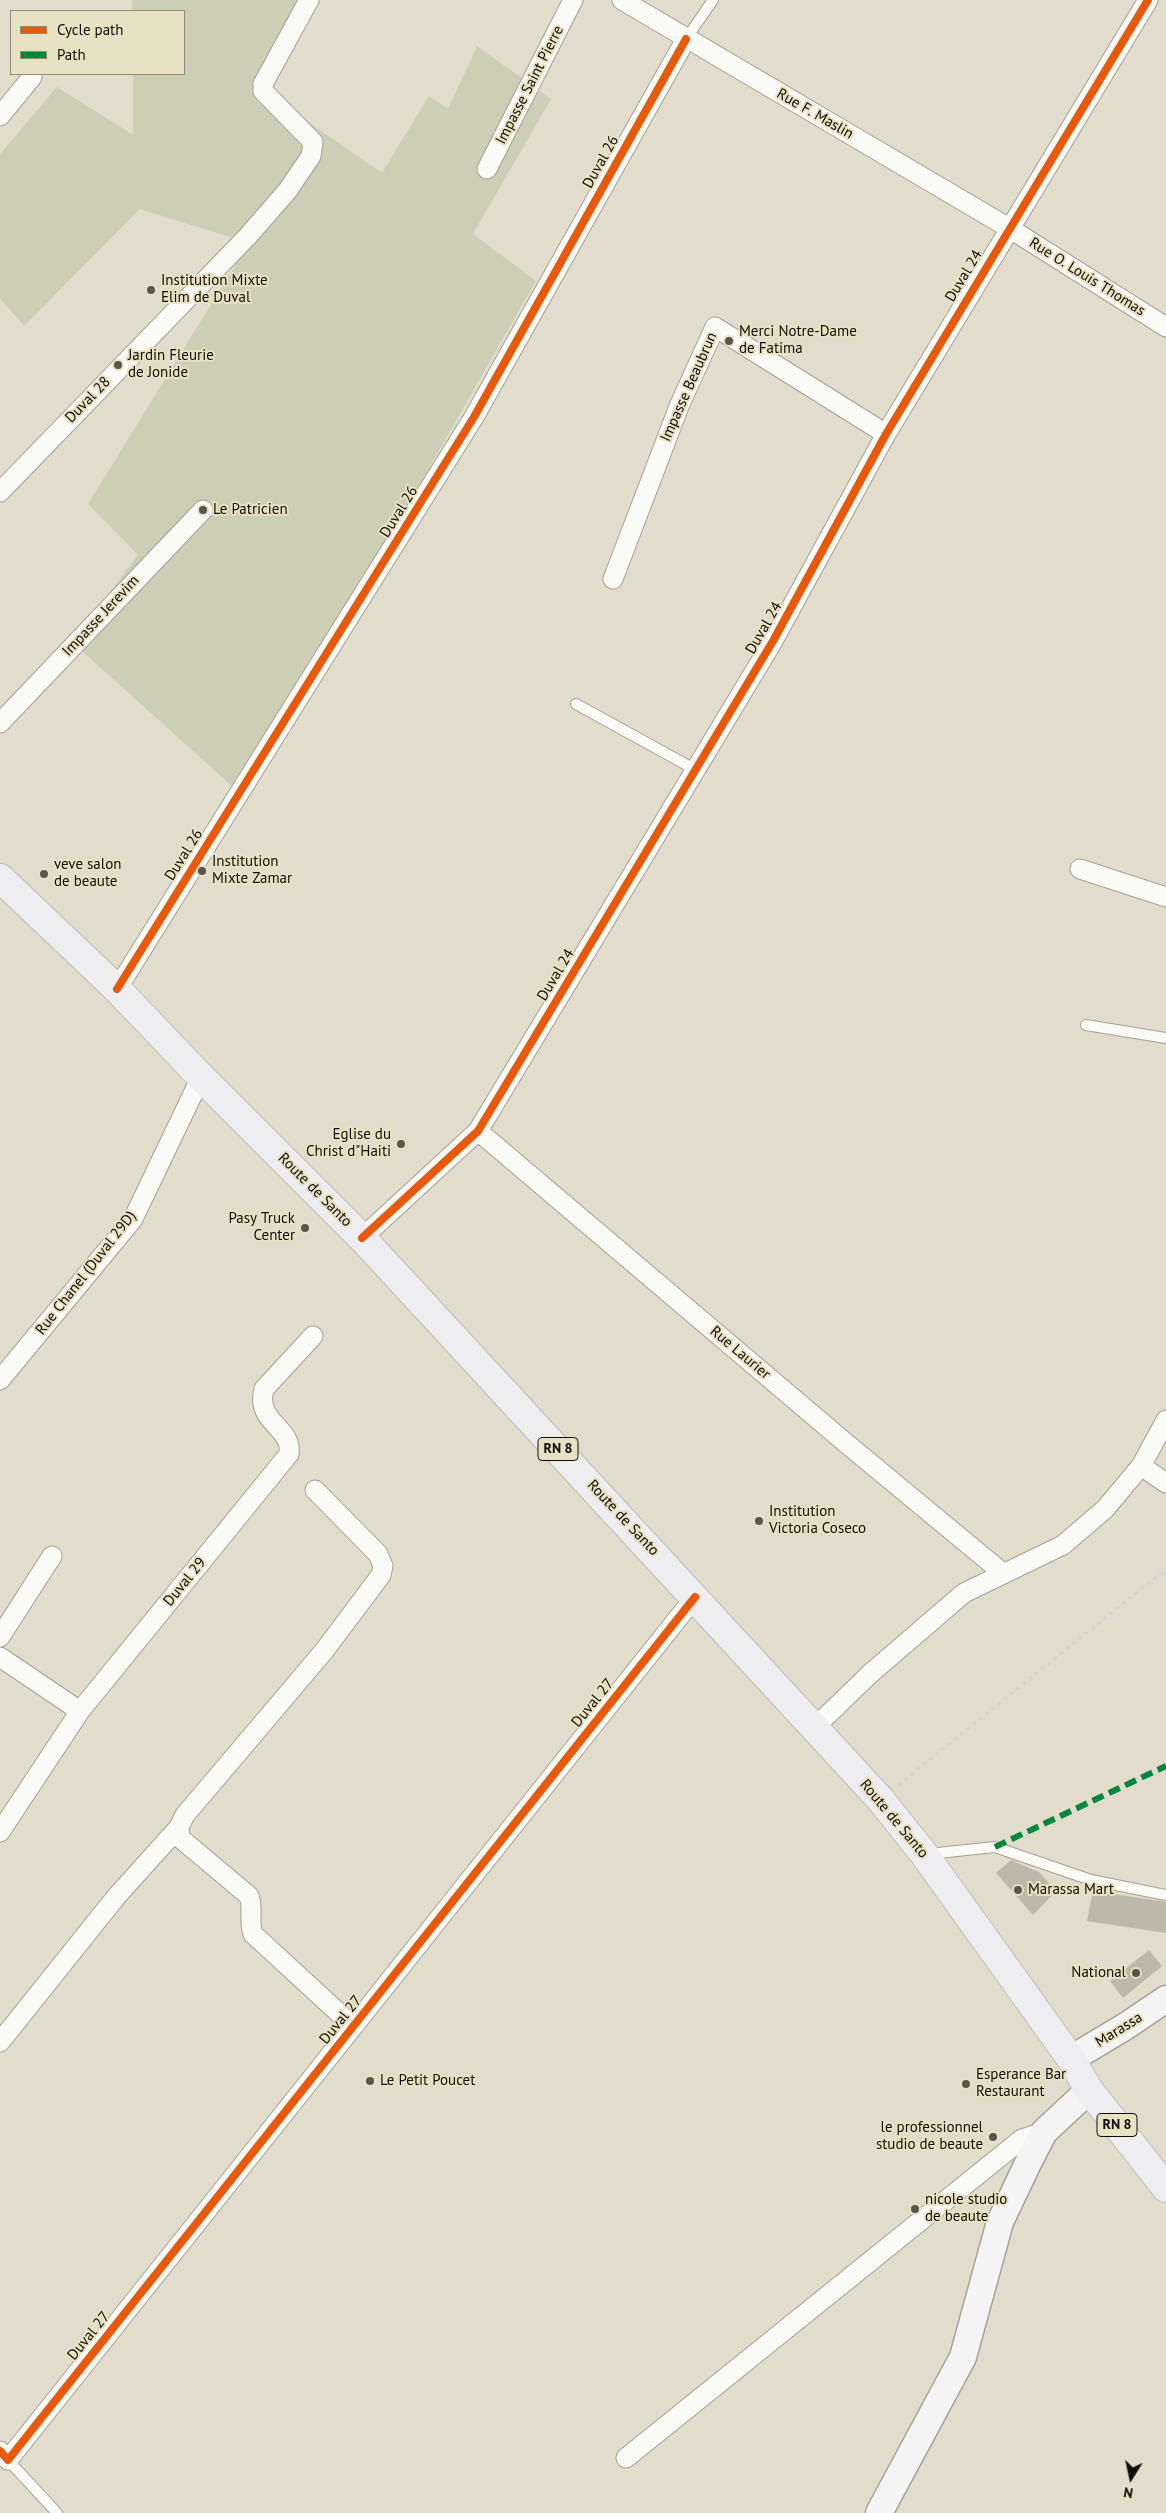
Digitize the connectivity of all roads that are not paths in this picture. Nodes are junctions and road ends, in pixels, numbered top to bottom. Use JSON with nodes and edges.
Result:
{"nodes":[{"id":1,"x":309,"y":0,"type":"edge"},
{"id":2,"x":572,"y":0,"type":"edge"},
{"id":3,"x":622,"y":0,"type":"edge"},
{"id":4,"x":713,"y":0,"type":"edge"},
{"id":5,"x":1148,"y":0,"type":"edge"},
{"id":6,"x":686,"y":39,"type":"junction"},
{"id":7,"x":32,"y":77,"type":"dead end"},
{"id":8,"x":0,"y":116,"type":"edge"},
{"id":9,"x":487,"y":170,"type":"dead end"},
{"id":10,"x":1009,"y":228,"type":"junction"},
{"id":11,"x":1166,"y":327,"type":"edge"},
{"id":12,"x":886,"y":434,"type":"junction"},
{"id":13,"x":0,"y":492,"type":"edge"},
{"id":14,"x":203,"y":510,"type":"dead end"},
{"id":15,"x":613,"y":579,"type":"dead end"},
{"id":16,"x":576,"y":704,"type":"dead end"},
{"id":17,"x":0,"y":723,"type":"edge"},
{"id":18,"x":696,"y":770,"type":"junction"},
{"id":19,"x":1080,"y":869,"type":"dead end"},
{"id":20,"x":0,"y":878,"type":"edge"},
{"id":21,"x":1166,"y":897,"type":"edge"},
{"id":22,"x":117,"y":989,"type":"junction"},
{"id":23,"x":1086,"y":1025,"type":"dead end"},
{"id":24,"x":1166,"y":1038,"type":"edge"},
{"id":25,"x":200,"y":1077,"type":"junction"},
{"id":26,"x":478,"y":1131,"type":"junction"},
{"id":27,"x":362,"y":1238,"type":"junction"},
{"id":28,"x":314,"y":1336,"type":"dead end"},
{"id":29,"x":0,"y":1380,"type":"edge"},
{"id":30,"x":1166,"y":1420,"type":"edge"},
{"id":31,"x":1141,"y":1466,"type":"junction"},
{"id":32,"x":1166,"y":1483,"type":"edge"},
{"id":33,"x":315,"y":1490,"type":"dead end"},
{"id":34,"x":52,"y":1556,"type":"dead end"},
{"id":35,"x":1004,"y":1574,"type":"junction"},
{"id":36,"x":695,"y":1597,"type":"junction"},
{"id":37,"x":0,"y":1637,"type":"edge"},
{"id":38,"x":0,"y":1657,"type":"edge"},
{"id":39,"x":80,"y":1711,"type":"junction"},
{"id":40,"x":814,"y":1728,"type":"junction"},
{"id":41,"x":179,"y":1827,"type":"junction"},
{"id":42,"x":0,"y":1832,"type":"edge"},
{"id":43,"x":924,"y":1854,"type":"junction"},
{"id":44,"x":1166,"y":1896,"type":"edge"},
{"id":45,"x":1166,"y":1999,"type":"edge"},
{"id":46,"x":353,"y":2026,"type":"junction"},
{"id":47,"x":0,"y":2042,"type":"edge"},
{"id":48,"x":1071,"y":2059,"type":"junction"},
{"id":49,"x":1090,"y":2090,"type":"junction"},
{"id":50,"x":1044,"y":2132,"type":"junction"},
{"id":51,"x":1166,"y":2188,"type":"edge"},
{"id":52,"x":4,"y":2455,"type":"edge"},
{"id":53,"x":626,"y":2458,"type":"dead end"},
{"id":54,"x":57,"y":2513,"type":"edge"},
{"id":55,"x":879,"y":2513,"type":"edge"}],
"edges":[{"from":1,"to":13,"type":"street","name":"Duval 28"},
{"from":2,"to":9,"type":"street","name":"Impasse Saint Pierre"},
{"from":3,"to":6,"type":"street","name":"Rue F. Maslin"},
{"from":4,"to":6,"type":"lane"},
{"from":5,"to":10,"type":"street","name":"Duval 24"},
{"from":6,"to":10,"type":"street","name":"Rue F. Maslin"},
{"from":6,"to":22,"type":"street","name":"Duval 26"},
{"from":7,"to":8,"type":"street"},
{"from":10,"to":11,"type":"street","name":"Rue O. Louis Thomas"},
{"from":10,"to":12,"type":"street","name":"Duval 24"},
{"from":12,"to":15,"type":"street","name":"Impasse Beaubrun"},
{"from":12,"to":18,"type":"street","name":"Duval 24"},
{"from":14,"to":17,"type":"street","name":"Impasse Jerevim"},
{"from":16,"to":18,"type":"lane"},
{"from":18,"to":26,"type":"street","name":"Duval 24"},
{"from":19,"to":21,"type":"street"},
{"from":20,"to":22,"type":"main road","name":"Route de Santo","number":"RN 8"},
{"from":22,"to":25,"type":"main road","name":"Route de Santo","number":"RN 8"},
{"from":23,"to":24,"type":"lane"},
{"from":25,"to":27,"type":"main road","name":"Route de Santo","number":"RN 8"},
{"from":25,"to":29,"type":"street","name":"Rue Chanel (Duval 29D)"},
{"from":26,"to":27,"type":"street","name":"Duval 24"},
{"from":26,"to":35,"type":"street","name":"Rue Laurier"},
{"from":27,"to":36,"type":"main road","name":"Route de Santo","number":"RN 8"},
{"from":28,"to":39,"type":"street","name":"Duval 29"},
{"from":30,"to":31,"type":"street"},
{"from":31,"to":32,"type":"street"},
{"from":31,"to":35,"type":"street"},
{"from":33,"to":41,"type":"street"},
{"from":34,"to":37,"type":"street"},
{"from":35,"to":40,"type":"street"},
{"from":36,"to":40,"type":"main road","name":"Route de Santo","number":"RN 8"},
{"from":36,"to":46,"type":"street","name":"Duval 27"},
{"from":38,"to":39,"type":"street"},
{"from":39,"to":42,"type":"street","name":"Duval 29"},
{"from":40,"to":43,"type":"main road","name":"Route de Santo","number":"RN 8"},
{"from":41,"to":46,"type":"street"},
{"from":41,"to":47,"type":"street"},
{"from":43,"to":44,"type":"lane"},
{"from":43,"to":48,"type":"main road","name":"Route de Santo","number":"RN 8"},
{"from":45,"to":48,"type":"street","name":"Marassa"},
{"from":46,"to":52,"type":"street","name":"Duval 27"},
{"from":48,"to":49,"type":"main road","name":"Route de Santo","number":"RN 8"},
{"from":49,"to":50,"type":"street"},
{"from":49,"to":51,"type":"main road","name":"Route de Santo","number":"RN 8"},
{"from":50,"to":53,"type":"street"},
{"from":50,"to":55,"type":"street"},
{"from":52,"to":54,"type":"lane"}]}
